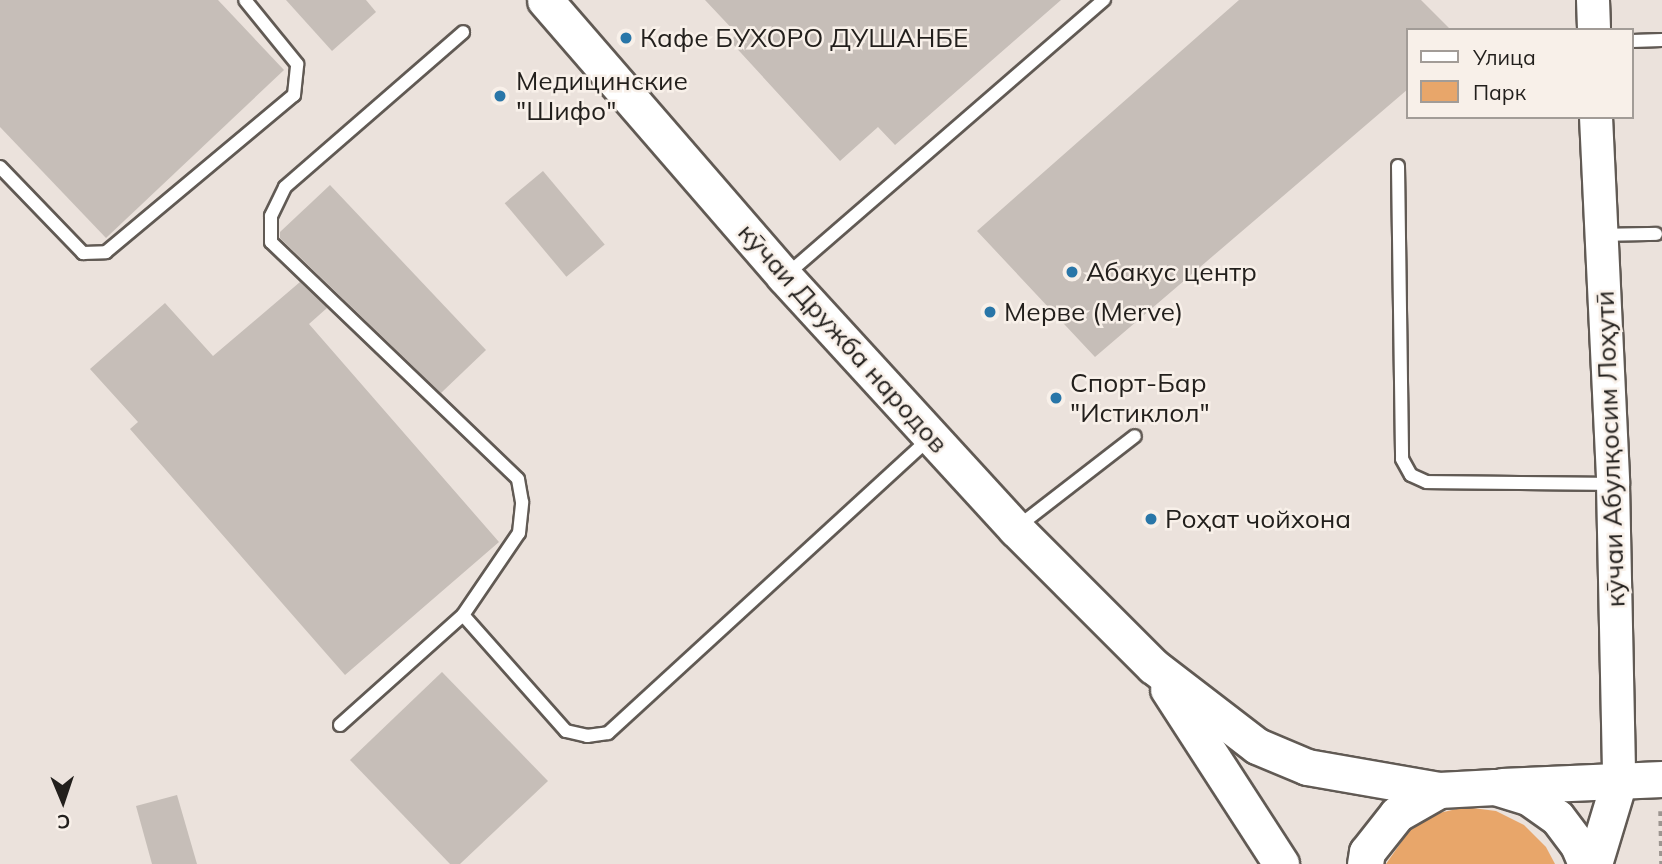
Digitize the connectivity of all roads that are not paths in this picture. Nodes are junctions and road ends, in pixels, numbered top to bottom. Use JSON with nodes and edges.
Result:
{"nodes":[{"id":1,"x":245,"y":0,"type":"edge"},
{"id":2,"x":545,"y":0,"type":"edge"},
{"id":3,"x":1104,"y":0,"type":"edge"},
{"id":4,"x":1593,"y":0,"type":"edge"},
{"id":5,"x":1594,"y":28,"type":"edge"},
{"id":6,"x":463,"y":32,"type":"dead end"},
{"id":7,"x":1662,"y":40,"type":"edge"},
{"id":8,"x":1634,"y":41,"type":"edge"},
{"id":9,"x":1596,"y":119,"type":"edge"},
{"id":10,"x":1398,"y":166,"type":"dead end"},
{"id":11,"x":0,"y":167,"type":"edge"},
{"id":12,"x":1656,"y":234,"type":"dead end"},
{"id":13,"x":1601,"y":236,"type":"junction"},
{"id":14,"x":784,"y":276,"type":"junction"},
{"id":15,"x":1135,"y":436,"type":"dead end"},
{"id":16,"x":932,"y":437,"type":"junction"},
{"id":17,"x":1613,"y":484,"type":"junction"},
{"id":18,"x":1016,"y":528,"type":"junction"},
{"id":19,"x":463,"y":615,"type":"junction"},
{"id":20,"x":1153,"y":666,"type":"junction"},
{"id":21,"x":341,"y":725,"type":"dead end"},
{"id":22,"x":1662,"y":779,"type":"edge"},
{"id":23,"x":1619,"y":781,"type":"junction"},
{"id":24,"x":1496,"y":787,"type":"junction"},
{"id":25,"x":1439,"y":790,"type":"junction"},
{"id":26,"x":1281,"y":864,"type":"edge"},
{"id":27,"x":1365,"y":864,"type":"edge"},
{"id":28,"x":1586,"y":864,"type":"edge"},
{"id":29,"x":1594,"y":864,"type":"edge"}],
"edges":[{"from":1,"to":11,"type":"lane"},
{"from":2,"to":14,"type":"main road","name":"кӯчаи Дружба народов"},
{"from":3,"to":14,"type":"lane"},
{"from":4,"to":5,"type":"street"},
{"from":6,"to":19,"type":"lane"},
{"from":7,"to":8,"type":"lane"},
{"from":9,"to":13,"type":"street","name":"кӯчаи Абулқосим Лоҳутӣ"},
{"from":10,"to":17,"type":"lane"},
{"from":12,"to":13,"type":"lane"},
{"from":13,"to":17,"type":"street","name":"кӯчаи Абулқосим Лоҳутӣ"},
{"from":14,"to":16,"type":"main road","name":"кӯчаи Дружба народов"},
{"from":15,"to":18,"type":"lane"},
{"from":16,"to":18,"type":"main road","name":"кӯчаи Дружба народов"},
{"from":16,"to":19,"type":"lane"},
{"from":17,"to":23,"type":"street","name":"кӯчаи Абулқосим Лоҳутӣ"},
{"from":18,"to":20,"type":"main road","name":"кӯчаи Дружба народов"},
{"from":19,"to":21,"type":"lane"},
{"from":20,"to":25,"type":"main road"},
{"from":20,"to":26,"type":"main road"},
{"from":22,"to":23,"type":"main road"},
{"from":23,"to":24,"type":"main road"},
{"from":23,"to":29,"type":"main road"},
{"from":24,"to":25,"type":"main road"},
{"from":24,"to":28,"type":"main road"},
{"from":25,"to":27,"type":"main road"}]}
